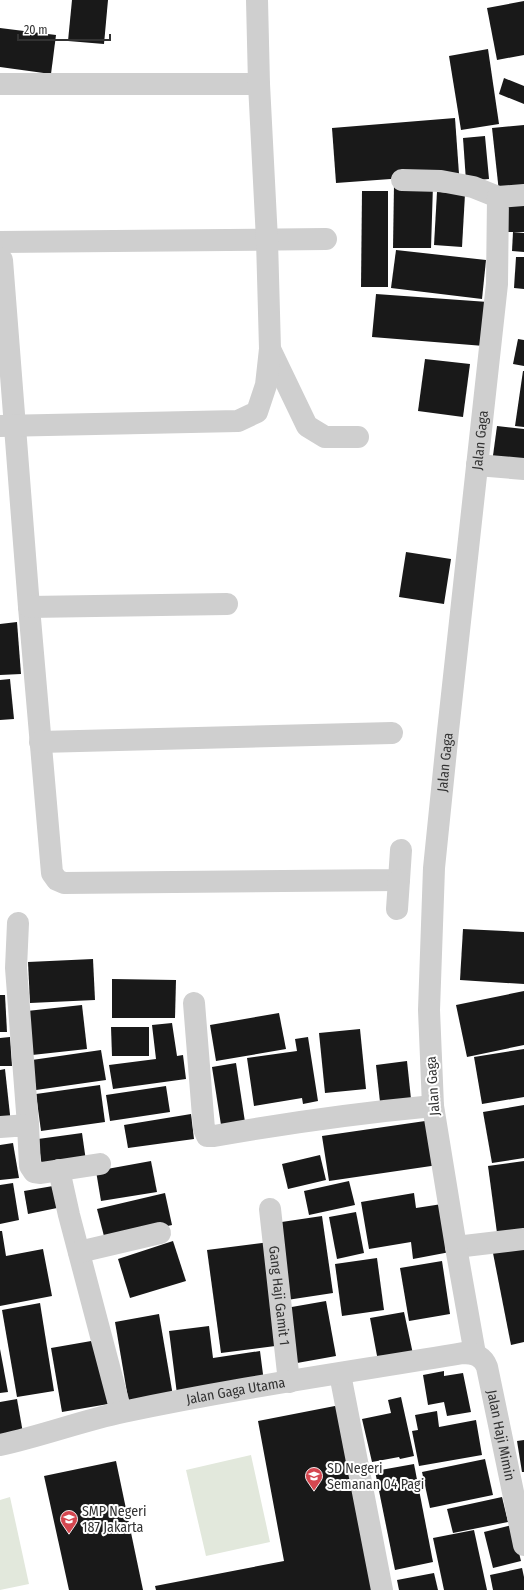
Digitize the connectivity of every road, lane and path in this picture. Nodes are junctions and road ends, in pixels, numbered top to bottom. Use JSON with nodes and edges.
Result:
{"nodes":[{"id":1,"x":257,"y":0,"type":"edge"},
{"id":2,"x":0,"y":84,"type":"edge"},
{"id":3,"x":259,"y":84,"type":"junction"},
{"id":4,"x":402,"y":180,"type":"dead end"},
{"id":5,"x":524,"y":195,"type":"edge"},
{"id":6,"x":498,"y":197,"type":"junction"},
{"id":7,"x":326,"y":239,"type":"dead end"},
{"id":8,"x":267,"y":240,"type":"junction"},
{"id":9,"x":0,"y":242,"type":"edge"},
{"id":10,"x":0,"y":258,"type":"edge"},
{"id":11,"x":270,"y":349,"type":"junction"},
{"id":12,"x":8,"y":426,"type":"edge"},
{"id":13,"x":358,"y":437,"type":"dead end"},
{"id":14,"x":477,"y":464,"type":"junction"},
{"id":15,"x":524,"y":469,"type":"edge"},
{"id":16,"x":227,"y":604,"type":"dead end"},
{"id":17,"x":29,"y":607,"type":"junction"},
{"id":18,"x":392,"y":733,"type":"dead end"},
{"id":19,"x":40,"y":742,"type":"junction"},
{"id":20,"x":401,"y":850,"type":"dead end"},
{"id":21,"x":399,"y":880,"type":"junction"},
{"id":22,"x":397,"y":909,"type":"dead end"},
{"id":23,"x":18,"y":923,"type":"dead end"},
{"id":24,"x":194,"y":1003,"type":"dead end"},
{"id":25,"x":433,"y":1106,"type":"junction"},
{"id":26,"x":28,"y":1125,"type":"junction"},
{"id":27,"x":0,"y":1128,"type":"edge"},
{"id":28,"x":100,"y":1164,"type":"dead end"},
{"id":29,"x":59,"y":1170,"type":"junction"},
{"id":30,"x":270,"y":1209,"type":"dead end"},
{"id":31,"x":160,"y":1233,"type":"dead end"},
{"id":32,"x":524,"y":1239,"type":"edge"},
{"id":33,"x":456,"y":1247,"type":"junction"},
{"id":34,"x":79,"y":1252,"type":"junction"},
{"id":35,"x":475,"y":1354,"type":"junction"},
{"id":36,"x":340,"y":1374,"type":"junction"},
{"id":37,"x":290,"y":1382,"type":"junction"},
{"id":38,"x":121,"y":1412,"type":"junction"},
{"id":39,"x":0,"y":1445,"type":"edge"},
{"id":40,"x":524,"y":1545,"type":"edge"},
{"id":41,"x":382,"y":1590,"type":"edge"}],
"edges":[{"from":1,"to":3,"type":"street"},
{"from":2,"to":3,"type":"street"},
{"from":3,"to":8,"type":"street"},
{"from":4,"to":6,"type":"street"},
{"from":5,"to":6,"type":"street"},
{"from":6,"to":14,"type":"street","name":"Jalan Gaga"},
{"from":7,"to":8,"type":"street"},
{"from":8,"to":9,"type":"street"},
{"from":8,"to":11,"type":"street"},
{"from":10,"to":12,"type":"street"},
{"from":11,"to":12,"type":"street"},
{"from":11,"to":13,"type":"street"},
{"from":12,"to":17,"type":"street"},
{"from":14,"to":15,"type":"street"},
{"from":14,"to":25,"type":"street","name":"Jalan Gaga"},
{"from":16,"to":17,"type":"street"},
{"from":17,"to":19,"type":"street"},
{"from":18,"to":19,"type":"street"},
{"from":19,"to":21,"type":"street"},
{"from":20,"to":21,"type":"street"},
{"from":21,"to":22,"type":"street"},
{"from":23,"to":26,"type":"street"},
{"from":24,"to":25,"type":"street"},
{"from":25,"to":33,"type":"street","name":"Jalan Gaga"},
{"from":26,"to":27,"type":"street"},
{"from":26,"to":29,"type":"street"},
{"from":28,"to":29,"type":"street"},
{"from":29,"to":34,"type":"street"},
{"from":30,"to":37,"type":"street","name":"Gang Haji Gamit 1"},
{"from":31,"to":34,"type":"street"},
{"from":32,"to":33,"type":"street"},
{"from":33,"to":35,"type":"street","name":"Jalan Gaga"},
{"from":34,"to":38,"type":"street"},
{"from":35,"to":36,"type":"street","name":"Jalan Gaga Utama"},
{"from":35,"to":40,"type":"street","name":"Jalan Haji Mimin"},
{"from":36,"to":37,"type":"street","name":"Jalan Gaga Utama"},
{"from":36,"to":41,"type":"street"},
{"from":37,"to":38,"type":"street","name":"Jalan Gaga Utama"},
{"from":38,"to":39,"type":"street","name":"Jalan Gaga Utama"}]}
